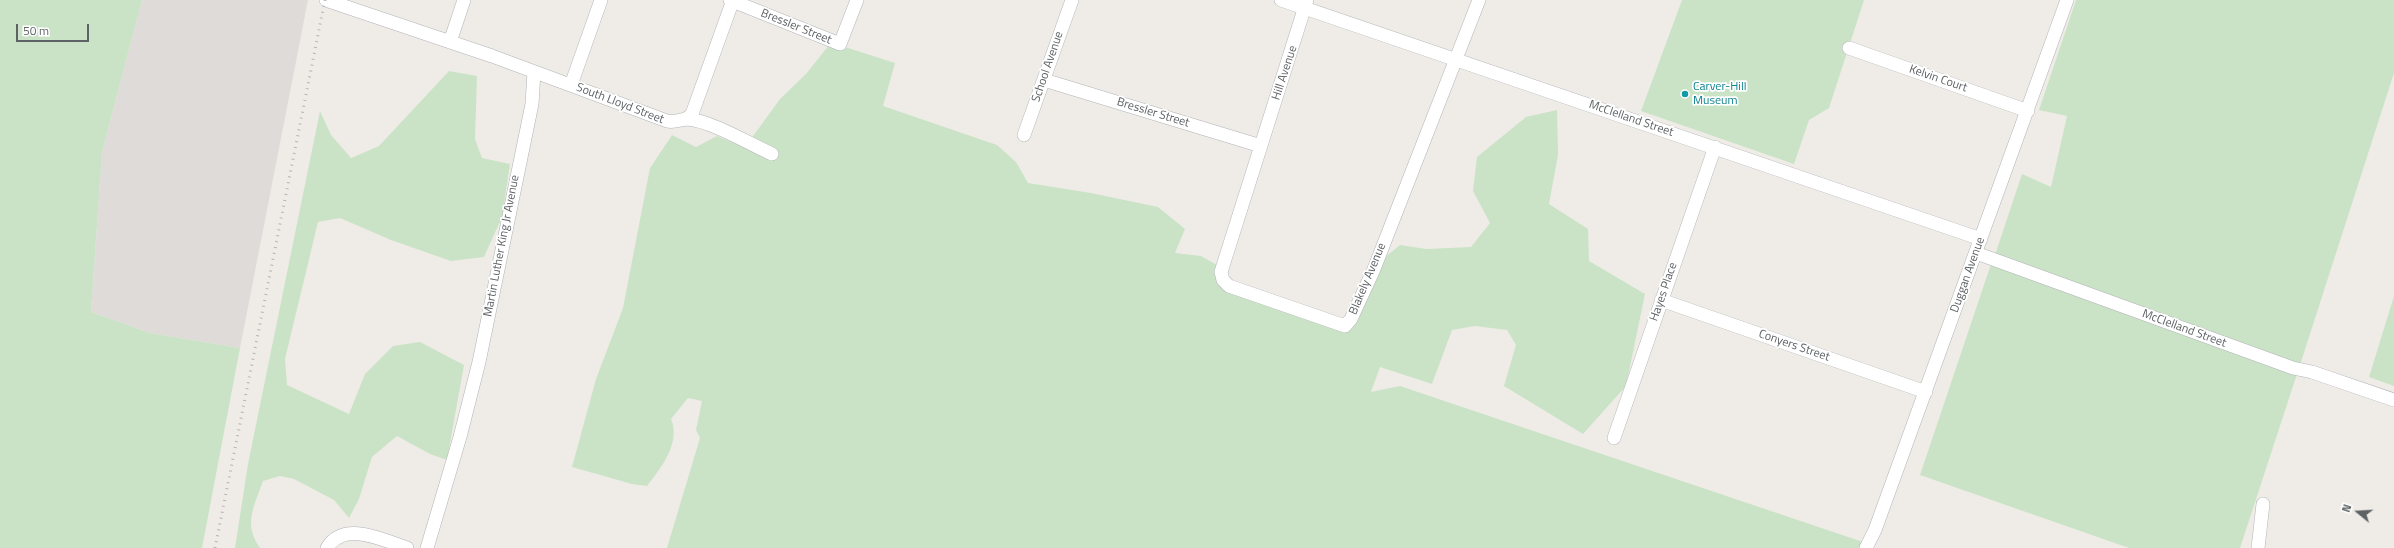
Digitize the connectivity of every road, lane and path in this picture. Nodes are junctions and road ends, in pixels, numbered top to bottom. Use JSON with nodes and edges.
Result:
{"nodes":[{"id":1,"x":326,"y":0,"type":"edge"},
{"id":2,"x":464,"y":0,"type":"edge"},
{"id":3,"x":602,"y":0,"type":"edge"},
{"id":4,"x":732,"y":0,"type":"edge"},
{"id":5,"x":857,"y":0,"type":"edge"},
{"id":6,"x":1072,"y":0,"type":"edge"},
{"id":7,"x":1281,"y":0,"type":"edge"},
{"id":8,"x":1479,"y":0,"type":"edge"},
{"id":9,"x":2068,"y":0,"type":"edge"},
{"id":10,"x":1306,"y":4,"type":"edge"},
{"id":11,"x":450,"y":42,"type":"junction"},
{"id":12,"x":1849,"y":48,"type":"dead end"},
{"id":13,"x":1457,"y":60,"type":"junction"},
{"id":14,"x":534,"y":72,"type":"junction"},
{"id":15,"x":1044,"y":80,"type":"junction"},
{"id":16,"x":571,"y":85,"type":"junction"},
{"id":17,"x":2028,"y":111,"type":"junction"},
{"id":18,"x":686,"y":119,"type":"junction"},
{"id":19,"x":1024,"y":135,"type":"dead end"},
{"id":20,"x":1261,"y":146,"type":"junction"},
{"id":21,"x":1715,"y":147,"type":"junction"},
{"id":22,"x":772,"y":154,"type":"dead end"},
{"id":23,"x":1981,"y":239,"type":"junction"},
{"id":24,"x":1976,"y":253,"type":"junction"},
{"id":25,"x":1661,"y":300,"type":"junction"},
{"id":26,"x":1926,"y":392,"type":"junction"},
{"id":27,"x":2394,"y":400,"type":"edge"},
{"id":28,"x":1614,"y":438,"type":"dead end"},
{"id":29,"x":2263,"y":504,"type":"dead end"},
{"id":30,"x":327,"y":548,"type":"edge"},
{"id":31,"x":407,"y":548,"type":"edge"},
{"id":32,"x":427,"y":548,"type":"edge"},
{"id":33,"x":1866,"y":548,"type":"edge"},
{"id":34,"x":2258,"y":548,"type":"edge"}],
"edges":[{"from":1,"to":11,"type":"street"},
{"from":2,"to":11,"type":"street"},
{"from":3,"to":16,"type":"street"},
{"from":4,"to":5,"type":"street","name":"Bressler Street"},
{"from":4,"to":18,"type":"street"},
{"from":6,"to":15,"type":"street","name":"School Avenue"},
{"from":7,"to":10,"type":"street","name":"McClelland Street"},
{"from":8,"to":13,"type":"street","name":"Blakely Avenue"},
{"from":9,"to":17,"type":"street","name":"Duggan Avenue"},
{"from":10,"to":13,"type":"street","name":"McClelland Street"},
{"from":10,"to":20,"type":"street","name":"Hill Avenue"},
{"from":11,"to":14,"type":"street"},
{"from":12,"to":17,"type":"street","name":"Kelvin Court"},
{"from":13,"to":20,"type":"street","name":"Blakely Avenue"},
{"from":13,"to":21,"type":"street","name":"McClelland Street"},
{"from":14,"to":16,"type":"street","name":"South Lloyd Street"},
{"from":14,"to":32,"type":"street","name":"Martin Luther King Jr Avenue"},
{"from":15,"to":19,"type":"street","name":"School Avenue"},
{"from":15,"to":20,"type":"street","name":"Bressler Street"},
{"from":16,"to":18,"type":"street","name":"South Lloyd Street"},
{"from":17,"to":23,"type":"street","name":"Duggan Avenue"},
{"from":18,"to":22,"type":"street","name":"South Lloyd Street"},
{"from":21,"to":23,"type":"street","name":"McClelland Street"},
{"from":21,"to":25,"type":"street","name":"Hayes Place"},
{"from":23,"to":24,"type":"street","name":"Duggan Avenue"},
{"from":24,"to":26,"type":"street","name":"Duggan Avenue"},
{"from":24,"to":27,"type":"street","name":"McClelland Street"},
{"from":25,"to":26,"type":"street","name":"Conyers Street"},
{"from":25,"to":28,"type":"street","name":"Hayes Place"},
{"from":26,"to":33,"type":"street","name":"Duggan Avenue"},
{"from":29,"to":34,"type":"street"},
{"from":30,"to":31,"type":"street"}]}
